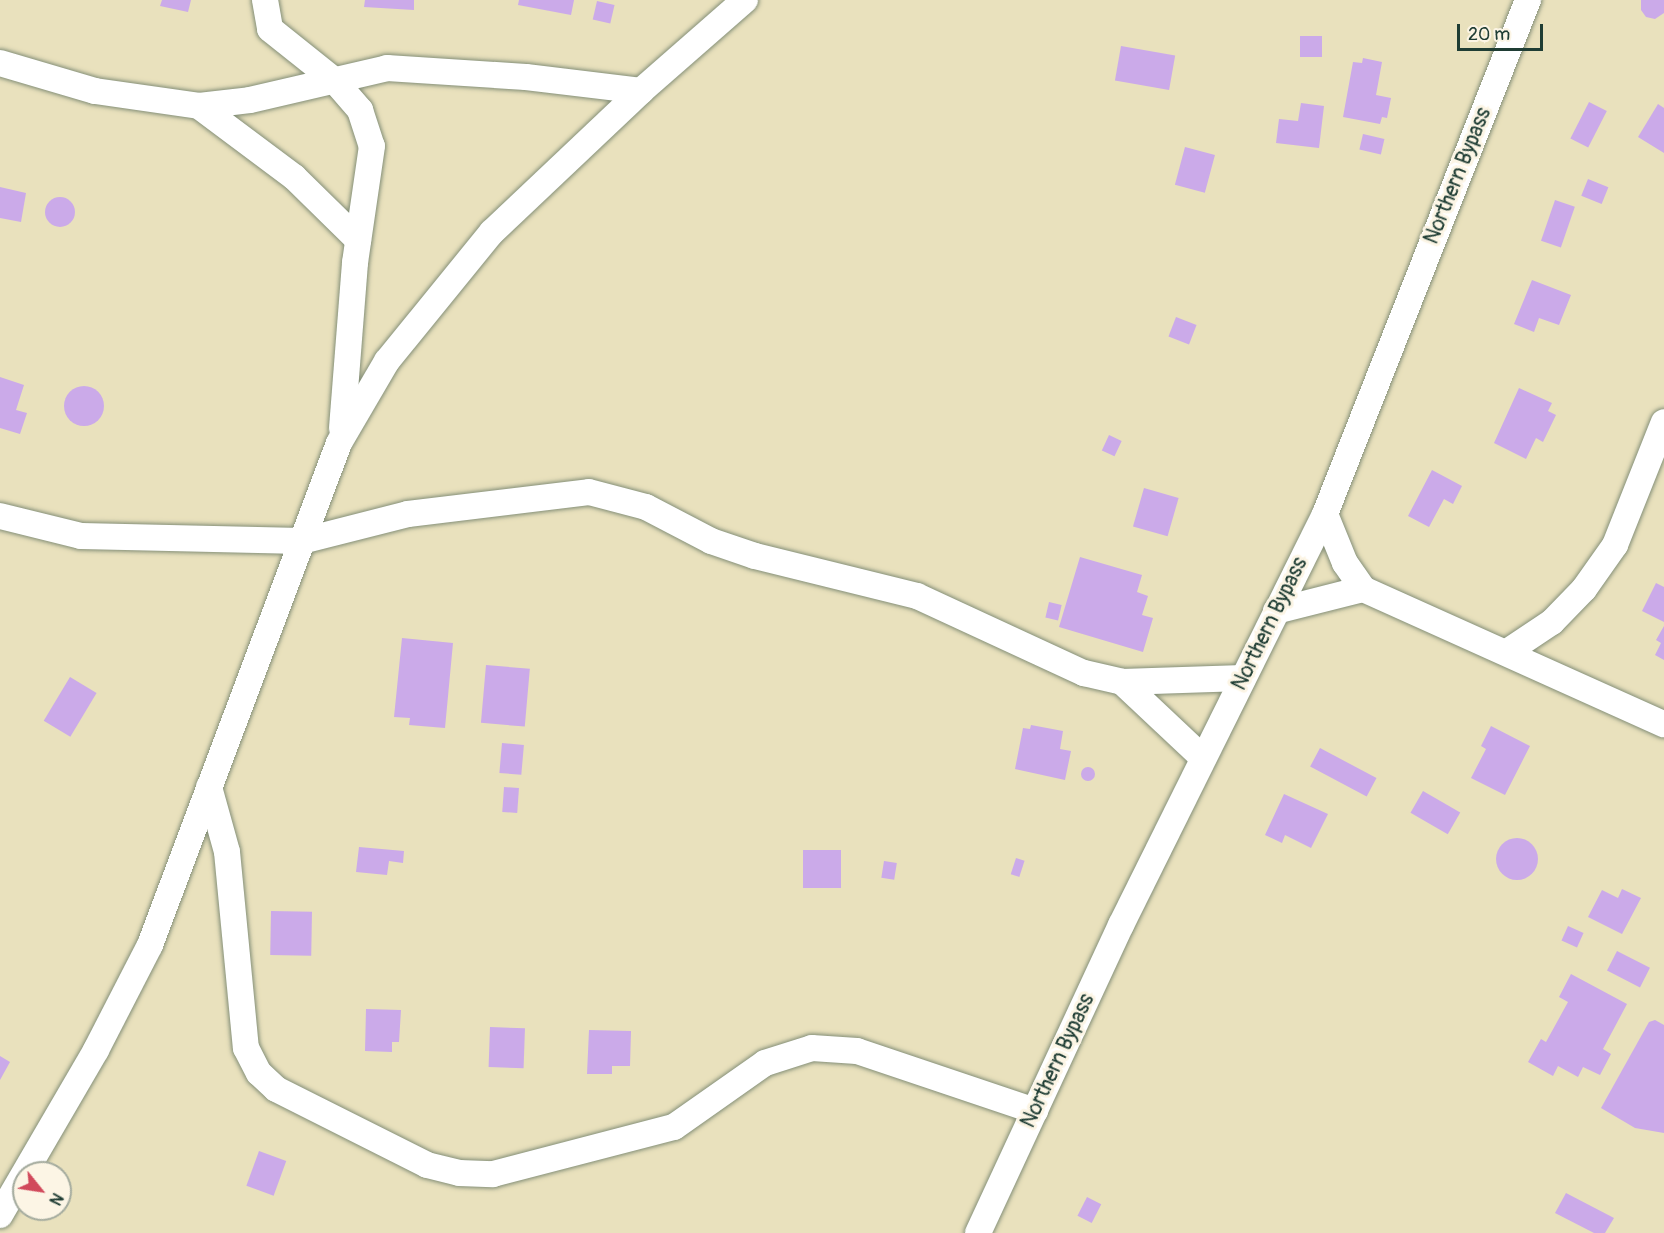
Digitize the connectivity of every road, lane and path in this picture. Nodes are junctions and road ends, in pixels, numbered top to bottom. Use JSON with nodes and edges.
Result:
{"nodes":[{"id":1,"x":265,"y":0,"type":"edge"},
{"id":2,"x":745,"y":0,"type":"edge"},
{"id":3,"x":1528,"y":0,"type":"edge"},
{"id":4,"x":0,"y":63,"type":"edge"},
{"id":5,"x":334,"y":80,"type":"junction"},
{"id":6,"x":641,"y":91,"type":"junction"},
{"id":7,"x":199,"y":106,"type":"junction"},
{"id":8,"x":358,"y":240,"type":"junction"},
{"id":9,"x":1664,"y":422,"type":"edge"},
{"id":10,"x":339,"y":443,"type":"junction"},
{"id":11,"x":1325,"y":514,"type":"junction"},
{"id":12,"x":0,"y":516,"type":"edge"},
{"id":13,"x":302,"y":541,"type":"junction"},
{"id":14,"x":1363,"y":589,"type":"junction"},
{"id":15,"x":1276,"y":611,"type":"junction"},
{"id":16,"x":1506,"y":652,"type":"junction"},
{"id":17,"x":1243,"y":678,"type":"junction"},
{"id":18,"x":1122,"y":682,"type":"junction"},
{"id":19,"x":1664,"y":724,"type":"edge"},
{"id":20,"x":1203,"y":758,"type":"junction"},
{"id":21,"x":209,"y":787,"type":"junction"},
{"id":22,"x":1035,"y":1111,"type":"junction"},
{"id":23,"x":0,"y":1215,"type":"edge"},
{"id":24,"x":978,"y":1233,"type":"edge"}],
"edges":[{"from":1,"to":5,"type":"street"},
{"from":2,"to":6,"type":"street"},
{"from":3,"to":11,"type":"street","name":"Northern Bypass"},
{"from":4,"to":7,"type":"street"},
{"from":5,"to":6,"type":"street"},
{"from":5,"to":7,"type":"street"},
{"from":5,"to":8,"type":"street"},
{"from":6,"to":10,"type":"street"},
{"from":7,"to":8,"type":"street"},
{"from":8,"to":10,"type":"street"},
{"from":9,"to":16,"type":"street"},
{"from":10,"to":13,"type":"street"},
{"from":11,"to":14,"type":"street"},
{"from":11,"to":15,"type":"street","name":"Northern Bypass"},
{"from":12,"to":13,"type":"street"},
{"from":13,"to":18,"type":"street"},
{"from":13,"to":21,"type":"street"},
{"from":14,"to":15,"type":"street"},
{"from":14,"to":16,"type":"street"},
{"from":15,"to":17,"type":"street","name":"Northern Bypass"},
{"from":16,"to":19,"type":"street"},
{"from":17,"to":18,"type":"street"},
{"from":17,"to":20,"type":"street","name":"Northern Bypass"},
{"from":18,"to":20,"type":"street"},
{"from":20,"to":22,"type":"street","name":"Northern Bypass"},
{"from":21,"to":22,"type":"street"},
{"from":21,"to":23,"type":"street"},
{"from":22,"to":24,"type":"street","name":"Northern Bypass"}]}
